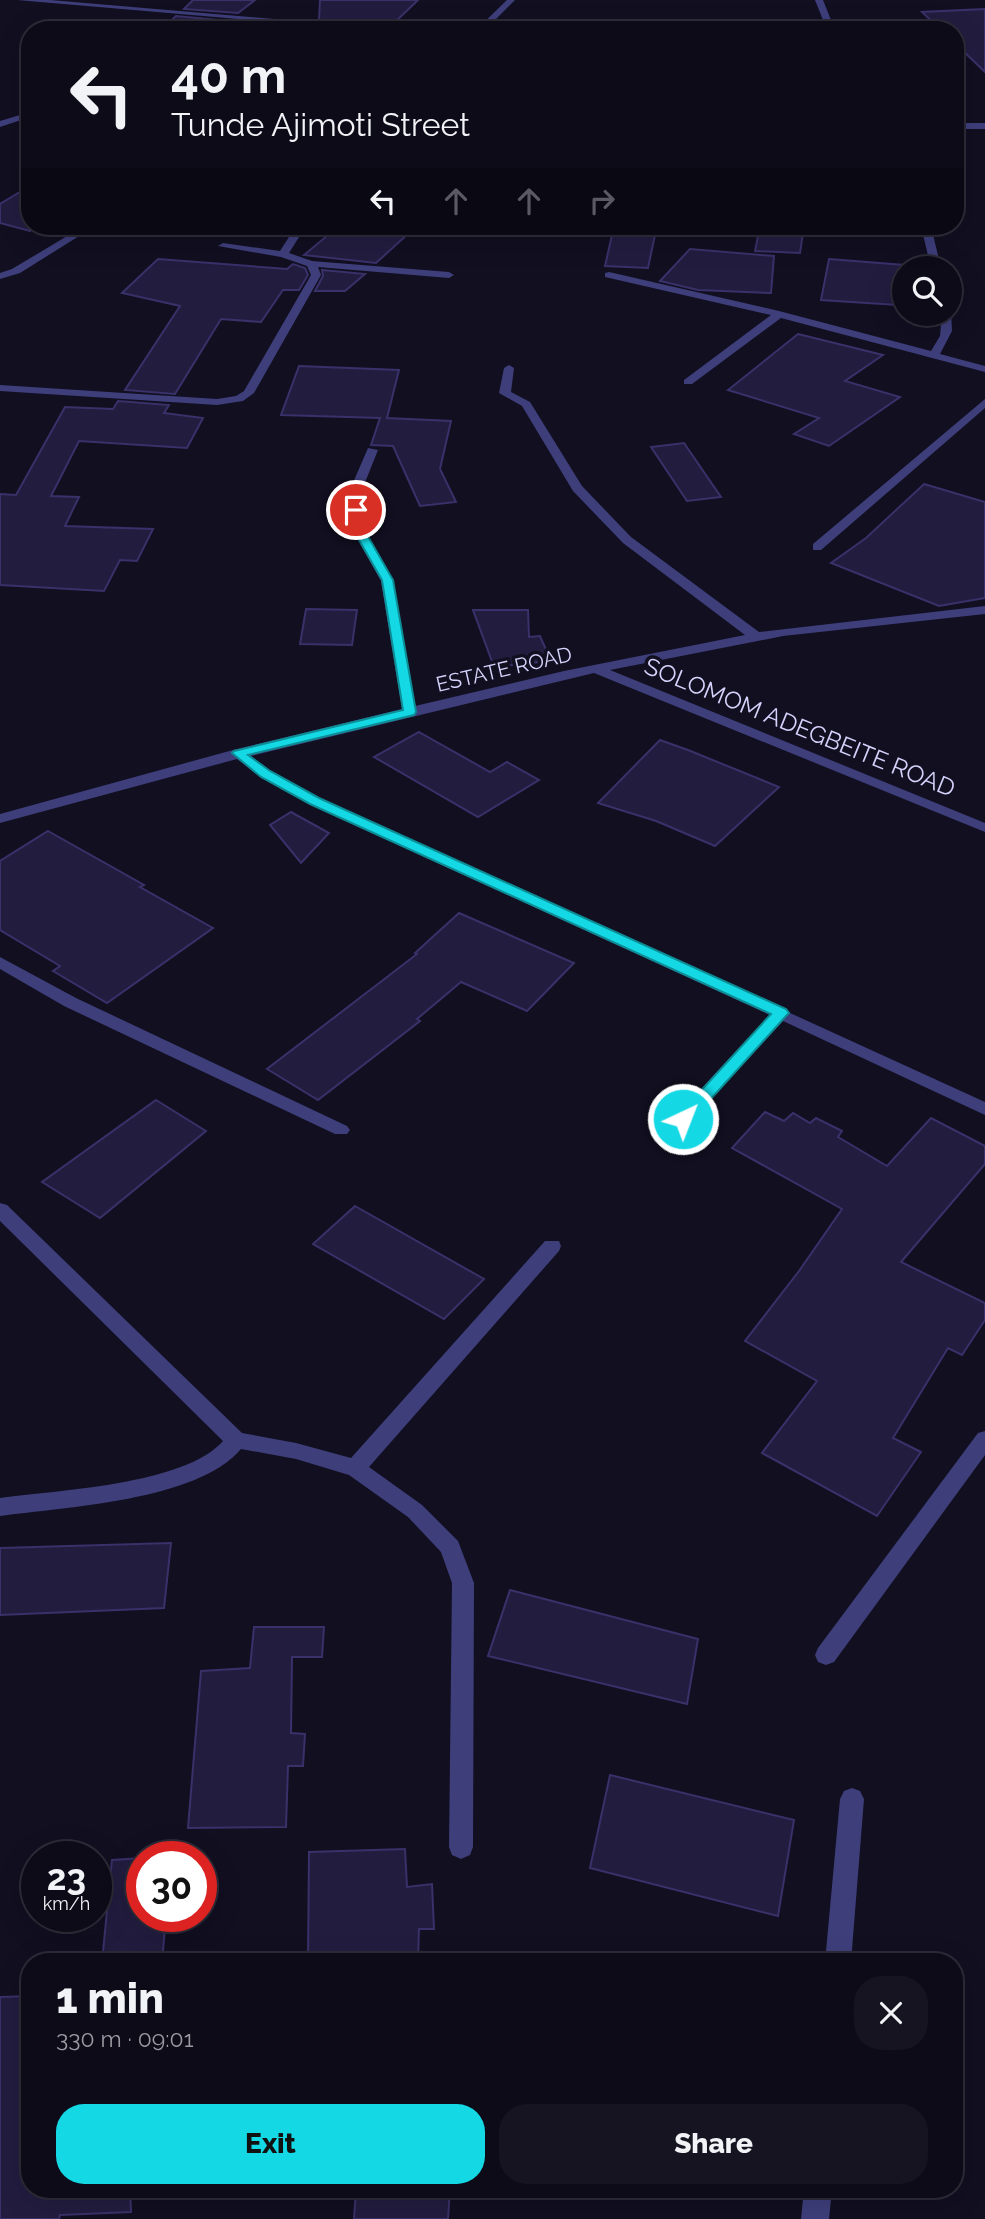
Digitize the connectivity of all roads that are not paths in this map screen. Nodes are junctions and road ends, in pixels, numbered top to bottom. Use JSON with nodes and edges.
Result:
{"nodes":[{"id":1,"x":21,"y":0,"type":"edge"},
{"id":2,"x":511,"y":0,"type":"edge"},
{"id":3,"x":819,"y":0,"type":"edge"},
{"id":4,"x":237,"y":21,"type":"edge"},
{"id":5,"x":489,"y":21,"type":"edge"},
{"id":6,"x":827,"y":21,"type":"edge"},
{"id":7,"x":21,"y":117,"type":"edge"},
{"id":8,"x":0,"y":124,"type":"edge"},
{"id":9,"x":964,"y":126,"type":"edge"},
{"id":10,"x":985,"y":126,"type":"edge"},
{"id":11,"x":75,"y":235,"type":"edge"},
{"id":12,"x":295,"y":235,"type":"edge"},
{"id":13,"x":928,"y":235,"type":"edge"},
{"id":14,"x":223,"y":246,"type":"dead end"},
{"id":15,"x":283,"y":254,"type":"junction"},
{"id":16,"x":933,"y":256,"type":"edge"},
{"id":17,"x":311,"y":264,"type":"junction"},
{"id":18,"x":449,"y":275,"type":"dead end"},
{"id":19,"x":609,"y":275,"type":"dead end"},
{"id":20,"x":0,"y":276,"type":"edge"},
{"id":21,"x":779,"y":314,"type":"junction"},
{"id":22,"x":948,"y":326,"type":"edge"},
{"id":23,"x":933,"y":355,"type":"junction"},
{"id":24,"x":509,"y":368,"type":"dead end"},
{"id":25,"x":985,"y":369,"type":"edge"},
{"id":26,"x":688,"y":382,"type":"dead end"},
{"id":27,"x":0,"y":388,"type":"edge"},
{"id":28,"x":985,"y":402,"type":"edge"},
{"id":29,"x":372,"y":450,"type":"dead end"},
{"id":30,"x":817,"y":547,"type":"dead end"},
{"id":31,"x":985,"y":610,"type":"edge"},
{"id":32,"x":757,"y":637,"type":"junction"},
{"id":33,"x":597,"y":669,"type":"junction"},
{"id":34,"x":409,"y":712,"type":"junction"},
{"id":35,"x":238,"y":753,"type":"junction"},
{"id":36,"x":0,"y":819,"type":"edge"},
{"id":37,"x":985,"y":828,"type":"edge"},
{"id":38,"x":0,"y":962,"type":"edge"},
{"id":39,"x":781,"y":1013,"type":"junction"},
{"id":40,"x":985,"y":1109,"type":"edge"},
{"id":41,"x":683,"y":1119,"type":"dead end"},
{"id":42,"x":341,"y":1130,"type":"dead end"},
{"id":43,"x":0,"y":1210,"type":"edge"},
{"id":44,"x":552,"y":1246,"type":"dead end"},
{"id":45,"x":985,"y":1438,"type":"edge"},
{"id":46,"x":236,"y":1440,"type":"junction"},
{"id":47,"x":355,"y":1468,"type":"junction"},
{"id":48,"x":0,"y":1507,"type":"edge"},
{"id":49,"x":826,"y":1655,"type":"dead end"},
{"id":50,"x":852,"y":1799,"type":"dead end"},
{"id":51,"x":461,"y":1847,"type":"dead end"},
{"id":52,"x":839,"y":1953,"type":"edge"},
{"id":53,"x":817,"y":2198,"type":"edge"},
{"id":54,"x":815,"y":2219,"type":"edge"}],
"edges":[{"from":1,"to":4,"type":"street"},
{"from":2,"to":5,"type":"street"},
{"from":3,"to":6,"type":"street"},
{"from":7,"to":8,"type":"street"},
{"from":9,"to":10,"type":"street"},
{"from":11,"to":20,"type":"street"},
{"from":12,"to":15,"type":"street"},
{"from":13,"to":16,"type":"street"},
{"from":14,"to":15,"type":"street"},
{"from":15,"to":17,"type":"street"},
{"from":17,"to":18,"type":"street"},
{"from":17,"to":27,"type":"street"},
{"from":19,"to":21,"type":"street"},
{"from":21,"to":23,"type":"street"},
{"from":21,"to":26,"type":"street"},
{"from":22,"to":23,"type":"street"},
{"from":23,"to":25,"type":"street"},
{"from":24,"to":32,"type":"street"},
{"from":28,"to":30,"type":"street"},
{"from":29,"to":34,"type":"street"},
{"from":31,"to":32,"type":"street","name":"ESTATE ROAD"},
{"from":32,"to":33,"type":"street","name":"ESTATE ROAD"},
{"from":33,"to":34,"type":"street","name":"ESTATE ROAD"},
{"from":33,"to":37,"type":"street","name":"SOLOMOM ADEGBEITE ROAD"},
{"from":34,"to":35,"type":"street","name":"ESTATE ROAD"},
{"from":35,"to":36,"type":"street","name":"ESTATE ROAD"},
{"from":35,"to":39,"type":"street"},
{"from":38,"to":42,"type":"street"},
{"from":39,"to":40,"type":"street"},
{"from":39,"to":41,"type":"street"},
{"from":43,"to":46,"type":"street"},
{"from":44,"to":47,"type":"street"},
{"from":45,"to":49,"type":"street"},
{"from":46,"to":47,"type":"street"},
{"from":46,"to":48,"type":"street"},
{"from":47,"to":51,"type":"street"},
{"from":50,"to":52,"type":"street"},
{"from":53,"to":54,"type":"street"}]}
